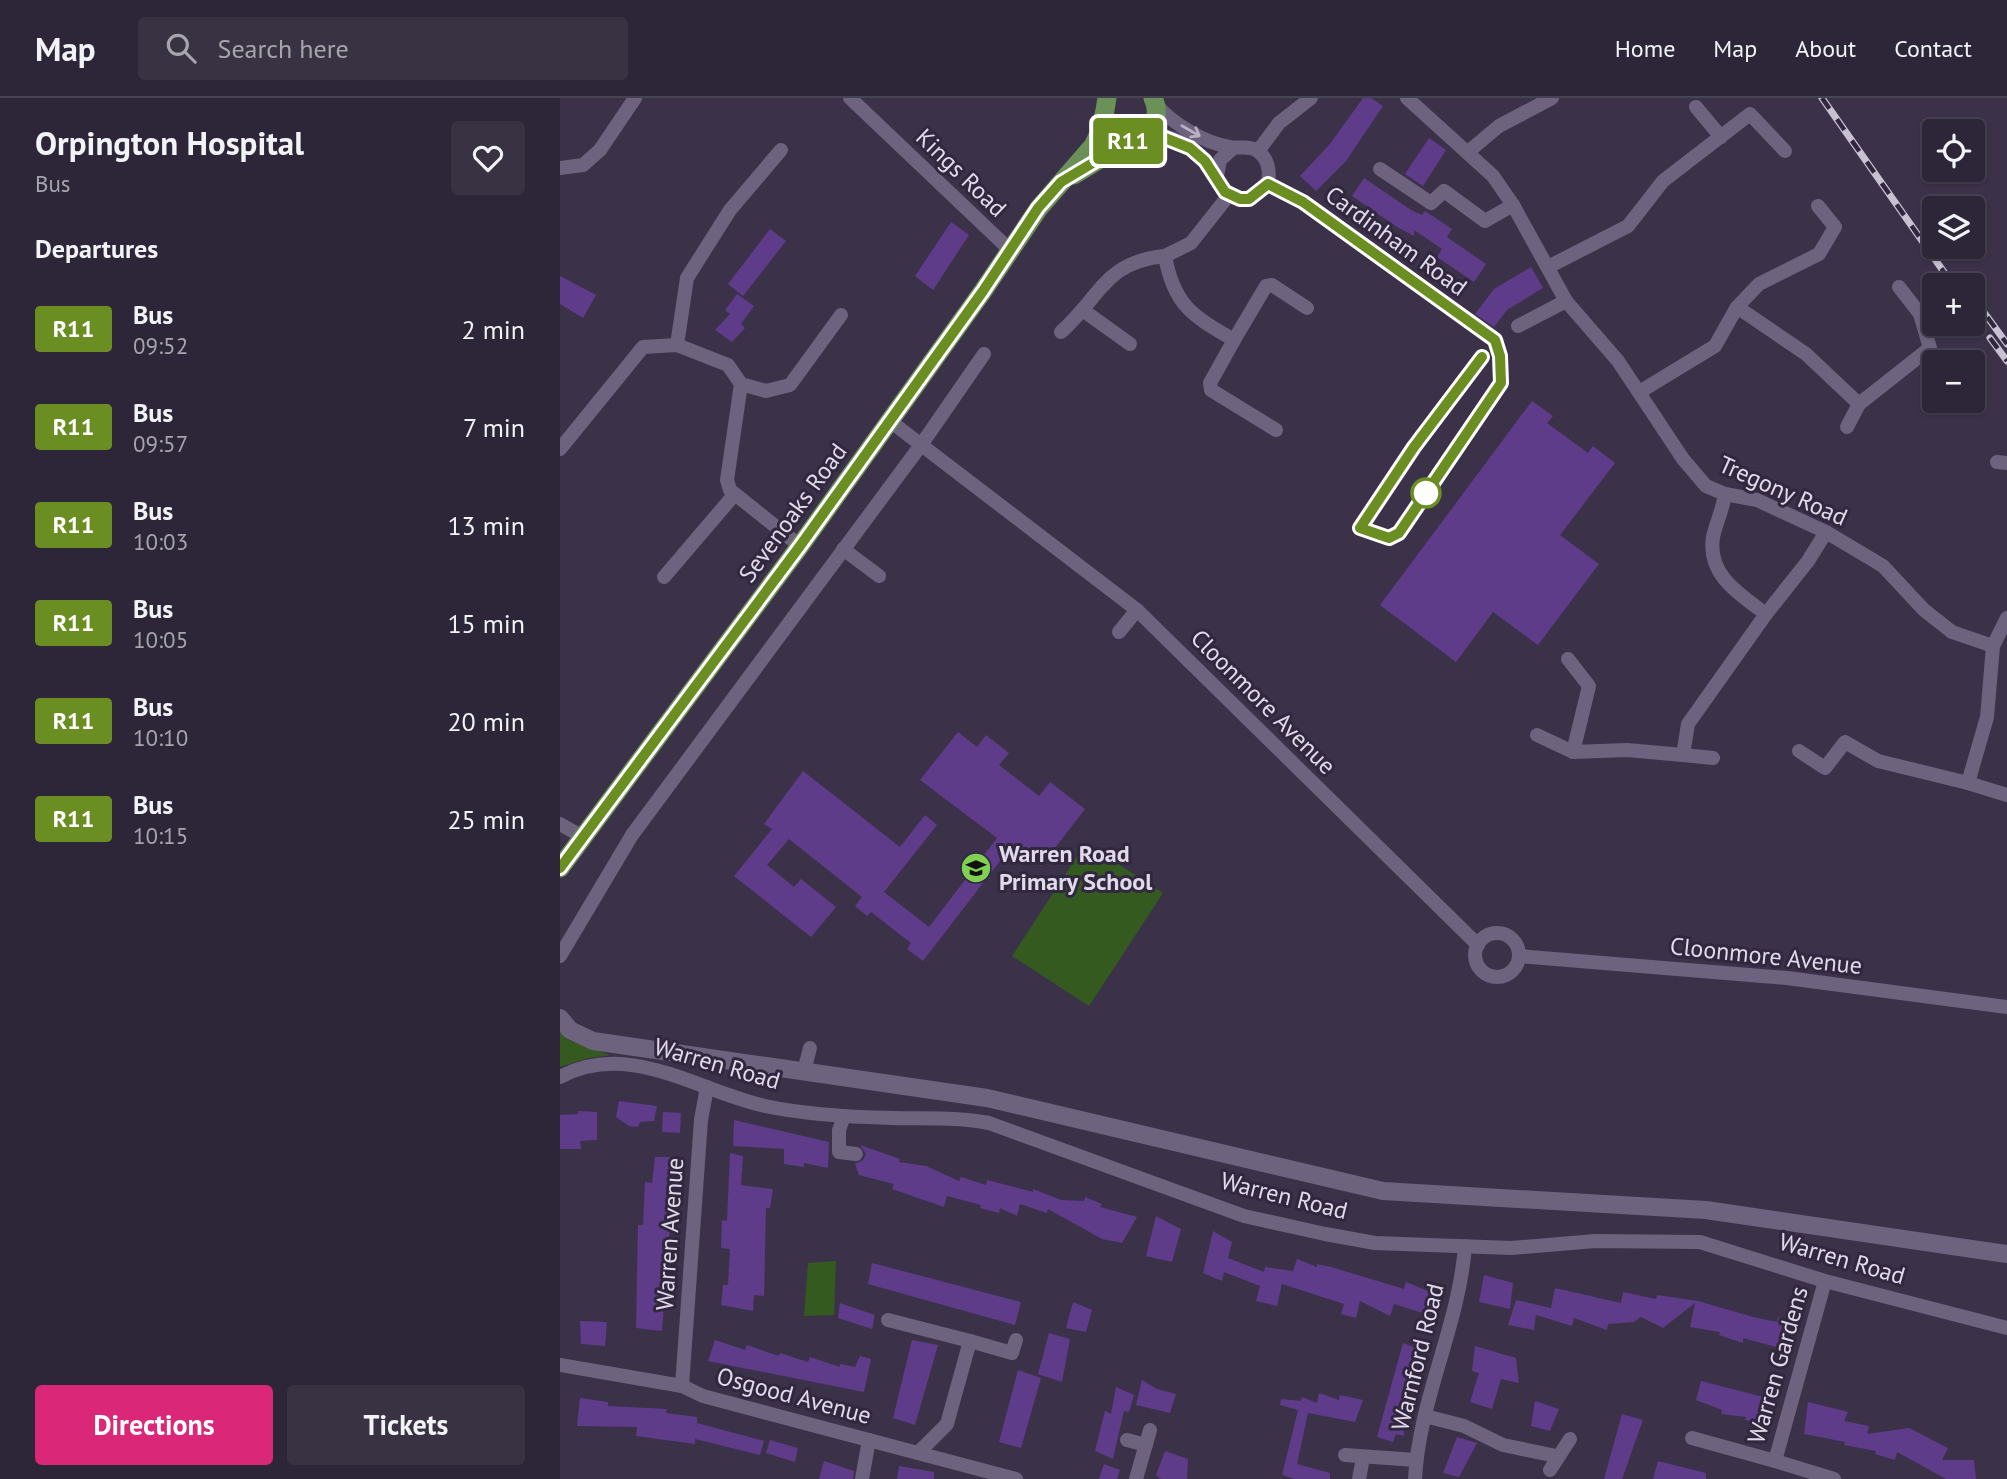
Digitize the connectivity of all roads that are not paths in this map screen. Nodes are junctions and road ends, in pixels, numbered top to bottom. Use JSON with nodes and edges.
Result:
{"nodes":[{"id":1,"x":635,"y":98,"type":"edge"},
{"id":2,"x":850,"y":98,"type":"edge"},
{"id":3,"x":1311,"y":98,"type":"edge"},
{"id":4,"x":1407,"y":98,"type":"edge"},
{"id":5,"x":1552,"y":98,"type":"edge"},
{"id":6,"x":1154,"y":101,"type":"edge"},
{"id":7,"x":1106,"y":106,"type":"edge"},
{"id":8,"x":1696,"y":107,"type":"dead end"},
{"id":9,"x":1140,"y":135,"type":"junction"},
{"id":10,"x":1721,"y":137,"type":"junction"},
{"id":11,"x":1233,"y":148,"type":"junction"},
{"id":12,"x":781,"y":150,"type":"dead end"},
{"id":13,"x":1258,"y":150,"type":"junction"},
{"id":14,"x":1785,"y":151,"type":"dead end"},
{"id":15,"x":1468,"y":152,"type":"junction"},
{"id":16,"x":560,"y":168,"type":"edge"},
{"id":17,"x":1380,"y":169,"type":"dead end"},
{"id":18,"x":1217,"y":176,"type":"junction"},
{"id":19,"x":1061,"y":182,"type":"junction"},
{"id":20,"x":1268,"y":184,"type":"junction"},
{"id":21,"x":1229,"y":195,"type":"junction"},
{"id":22,"x":1513,"y":205,"type":"junction"},
{"id":23,"x":1818,"y":205,"type":"dead end"},
{"id":24,"x":1010,"y":250,"type":"junction"},
{"id":25,"x":1166,"y":256,"type":"junction"},
{"id":26,"x":1548,"y":267,"type":"junction"},
{"id":27,"x":1899,"y":287,"type":"dead end"},
{"id":28,"x":1566,"y":301,"type":"junction"},
{"id":29,"x":1737,"y":307,"type":"junction"},
{"id":30,"x":1307,"y":308,"type":"dead end"},
{"id":31,"x":1084,"y":311,"type":"junction"},
{"id":32,"x":841,"y":315,"type":"dead end"},
{"id":33,"x":1518,"y":327,"type":"dead end"},
{"id":34,"x":1061,"y":332,"type":"dead end"},
{"id":35,"x":1234,"y":340,"type":"junction"},
{"id":36,"x":1495,"y":340,"type":"dead end"},
{"id":37,"x":1130,"y":344,"type":"dead end"},
{"id":38,"x":677,"y":345,"type":"junction"},
{"id":39,"x":984,"y":354,"type":"dead end"},
{"id":40,"x":741,"y":384,"type":"junction"},
{"id":41,"x":1640,"y":391,"type":"junction"},
{"id":42,"x":1859,"y":404,"type":"junction"},
{"id":43,"x":890,"y":421,"type":"junction"},
{"id":44,"x":1846,"y":427,"type":"dead end"},
{"id":45,"x":1276,"y":430,"type":"dead end"},
{"id":46,"x":921,"y":445,"type":"junction"},
{"id":47,"x":560,"y":449,"type":"edge"},
{"id":48,"x":1725,"y":494,"type":"junction"},
{"id":49,"x":734,"y":495,"type":"junction"},
{"id":50,"x":1826,"y":532,"type":"junction"},
{"id":51,"x":800,"y":546,"type":"junction"},
{"id":52,"x":843,"y":549,"type":"junction"},
{"id":53,"x":880,"y":576,"type":"dead end"},
{"id":54,"x":664,"y":578,"type":"dead end"},
{"id":55,"x":1137,"y":610,"type":"junction"},
{"id":56,"x":1766,"y":614,"type":"junction"},
{"id":57,"x":2007,"y":618,"type":"edge"},
{"id":58,"x":1119,"y":632,"type":"dead end"},
{"id":59,"x":1993,"y":646,"type":"junction"},
{"id":60,"x":1568,"y":659,"type":"dead end"},
{"id":61,"x":1537,"y":735,"type":"dead end"},
{"id":62,"x":1799,"y":751,"type":"dead end"},
{"id":63,"x":1573,"y":752,"type":"junction"},
{"id":64,"x":1683,"y":755,"type":"junction"},
{"id":65,"x":1713,"y":758,"type":"dead end"},
{"id":66,"x":1968,"y":783,"type":"junction"},
{"id":67,"x":2007,"y":795,"type":"edge"},
{"id":68,"x":560,"y":824,"type":"edge"},
{"id":69,"x":583,"y":837,"type":"junction"},
{"id":70,"x":560,"y":868,"type":"edge"},
{"id":71,"x":1478,"y":945,"type":"junction"},
{"id":72,"x":560,"y":956,"type":"edge"},
{"id":73,"x":1519,"y":956,"type":"junction"},
{"id":74,"x":2007,"y":1007,"type":"edge"},
{"id":75,"x":560,"y":1018,"type":"edge"},
{"id":76,"x":810,"y":1048,"type":"dead end"},
{"id":77,"x":804,"y":1071,"type":"junction"},
{"id":78,"x":560,"y":1077,"type":"edge"},
{"id":79,"x":707,"y":1087,"type":"junction"},
{"id":80,"x":844,"y":1116,"type":"junction"},
{"id":81,"x":856,"y":1154,"type":"dead end"},
{"id":82,"x":1465,"y":1247,"type":"junction"},
{"id":83,"x":2007,"y":1254,"type":"edge"},
{"id":84,"x":1825,"y":1282,"type":"junction"},
{"id":85,"x":888,"y":1320,"type":"dead end"},
{"id":86,"x":2007,"y":1328,"type":"edge"},
{"id":87,"x":1016,"y":1340,"type":"dead end"},
{"id":88,"x":970,"y":1342,"type":"junction"},
{"id":89,"x":560,"y":1365,"type":"edge"},
{"id":90,"x":682,"y":1385,"type":"junction"},
{"id":91,"x":1425,"y":1416,"type":"junction"},
{"id":92,"x":1150,"y":1430,"type":"dead end"},
{"id":93,"x":1570,"y":1438,"type":"dead end"},
{"id":94,"x":1692,"y":1438,"type":"dead end"},
{"id":95,"x":869,"y":1440,"type":"junction"},
{"id":96,"x":1127,"y":1440,"type":"dead end"},
{"id":97,"x":1146,"y":1445,"type":"junction"},
{"id":98,"x":918,"y":1453,"type":"junction"},
{"id":99,"x":1345,"y":1455,"type":"dead end"},
{"id":100,"x":1363,"y":1458,"type":"junction"},
{"id":101,"x":1416,"y":1460,"type":"junction"},
{"id":102,"x":1775,"y":1461,"type":"junction"},
{"id":103,"x":862,"y":1479,"type":"edge"},
{"id":104,"x":1016,"y":1479,"type":"edge"},
{"id":105,"x":1136,"y":1479,"type":"edge"},
{"id":106,"x":1359,"y":1479,"type":"edge"},
{"id":107,"x":1415,"y":1479,"type":"edge"},
{"id":108,"x":1834,"y":1479,"type":"edge"}],
"edges":[{"from":1,"to":16,"type":"street"},
{"from":2,"to":24,"type":"street","name":"Kings Road"},
{"from":3,"to":13,"type":"street"},
{"from":4,"to":15,"type":"street","name":"Tregony Road"},
{"from":5,"to":15,"type":"street"},
{"from":6,"to":9,"type":"main road"},
{"from":6,"to":11,"type":"street","one_way":true},
{"from":7,"to":9,"type":"main road"},
{"from":7,"to":19,"type":"main road","name":"Sevenoaks Road"},
{"from":8,"to":10,"type":"street"},
{"from":9,"to":18,"type":"street"},
{"from":9,"to":19,"type":"main road","name":"Sevenoaks Road"},
{"from":10,"to":14,"type":"street"},
{"from":10,"to":26,"type":"street"},
{"from":11,"to":13,"type":"street"},
{"from":11,"to":18,"type":"street"},
{"from":12,"to":38,"type":"street"},
{"from":13,"to":20,"type":"street"},
{"from":15,"to":22,"type":"street","name":"Tregony Road"},
{"from":17,"to":22,"type":"street"},
{"from":18,"to":21,"type":"street"},
{"from":19,"to":24,"type":"main road","name":"Sevenoaks Road"},
{"from":20,"to":21,"type":"street"},
{"from":20,"to":36,"type":"street","name":"Cardinham Road"},
{"from":21,"to":25,"type":"street"},
{"from":22,"to":26,"type":"street","name":"Tregony Road"},
{"from":23,"to":29,"type":"street"},
{"from":24,"to":43,"type":"main road","name":"Sevenoaks Road"},
{"from":25,"to":31,"type":"street"},
{"from":25,"to":35,"type":"street"},
{"from":26,"to":28,"type":"street","name":"Tregony Road"},
{"from":27,"to":42,"type":"street"},
{"from":28,"to":33,"type":"street"},
{"from":28,"to":41,"type":"street","name":"Tregony Road"},
{"from":29,"to":41,"type":"street"},
{"from":29,"to":42,"type":"street"},
{"from":30,"to":35,"type":"street"},
{"from":31,"to":34,"type":"street"},
{"from":31,"to":37,"type":"street"},
{"from":32,"to":40,"type":"street"},
{"from":35,"to":45,"type":"street"},
{"from":38,"to":40,"type":"street"},
{"from":38,"to":47,"type":"street"},
{"from":39,"to":46,"type":"street"},
{"from":40,"to":49,"type":"street"},
{"from":41,"to":48,"type":"street","name":"Tregony Road"},
{"from":42,"to":44,"type":"street"},
{"from":43,"to":46,"type":"street","name":"Cloonmore Avenue"},
{"from":43,"to":51,"type":"main road","name":"Sevenoaks Road"},
{"from":46,"to":52,"type":"street"},
{"from":46,"to":55,"type":"street","name":"Cloonmore Avenue"},
{"from":48,"to":50,"type":"street","name":"Tregony Road"},
{"from":48,"to":56,"type":"street"},
{"from":49,"to":51,"type":"street"},
{"from":49,"to":54,"type":"street"},
{"from":50,"to":56,"type":"street"},
{"from":50,"to":59,"type":"street","name":"Tregony Road"},
{"from":51,"to":69,"type":"main road","name":"Sevenoaks Road"},
{"from":52,"to":53,"type":"street"},
{"from":52,"to":72,"type":"street"},
{"from":55,"to":58,"type":"street"},
{"from":55,"to":71,"type":"street","name":"Cloonmore Avenue"},
{"from":56,"to":64,"type":"street"},
{"from":57,"to":59,"type":"street"},
{"from":59,"to":66,"type":"street"},
{"from":60,"to":63,"type":"street"},
{"from":61,"to":63,"type":"street"},
{"from":62,"to":66,"type":"street"},
{"from":63,"to":64,"type":"street"},
{"from":64,"to":65,"type":"street"},
{"from":66,"to":67,"type":"street"},
{"from":68,"to":69,"type":"street"},
{"from":69,"to":70,"type":"main road","name":"Sevenoaks Road"},
{"from":71,"to":73,"type":"street"},
{"from":71,"to":73,"type":"street","name":"Cloonmore Avenue"},
{"from":73,"to":74,"type":"street","name":"Cloonmore Avenue"},
{"from":75,"to":77,"type":"street","name":"Warren Road"},
{"from":76,"to":77,"type":"street","name":"Warren Road"},
{"from":77,"to":83,"type":"street","name":"Warren Road"},
{"from":78,"to":79,"type":"street","name":"Warren Road"},
{"from":79,"to":80,"type":"street","name":"Warren Road"},
{"from":79,"to":90,"type":"street","name":"Warren Avenue"},
{"from":80,"to":81,"type":"street"},
{"from":80,"to":82,"type":"street","name":"Warren Road"},
{"from":82,"to":84,"type":"street","name":"Warren Road"},
{"from":82,"to":91,"type":"street","name":"Warnford Road"},
{"from":84,"to":86,"type":"street","name":"Warren Road"},
{"from":84,"to":102,"type":"street","name":"Warren Gardens"},
{"from":85,"to":88,"type":"street"},
{"from":87,"to":88,"type":"street"},
{"from":88,"to":98,"type":"street"},
{"from":89,"to":90,"type":"street","name":"Osgood Avenue"},
{"from":90,"to":95,"type":"street","name":"Osgood Avenue"},
{"from":91,"to":93,"type":"street"},
{"from":91,"to":101,"type":"street","name":"Warnford Road"},
{"from":92,"to":97,"type":"street"},
{"from":94,"to":102,"type":"street","name":"Warren Gardens"},
{"from":95,"to":98,"type":"street","name":"Osgood Avenue"},
{"from":95,"to":103,"type":"street"},
{"from":96,"to":97,"type":"street"},
{"from":97,"to":105,"type":"street"},
{"from":98,"to":104,"type":"street","name":"Osgood Avenue"},
{"from":99,"to":100,"type":"street"},
{"from":100,"to":101,"type":"street"},
{"from":100,"to":106,"type":"street"},
{"from":101,"to":107,"type":"street","name":"Warnford Road"},
{"from":102,"to":108,"type":"street","name":"Warren Gardens"}]}
